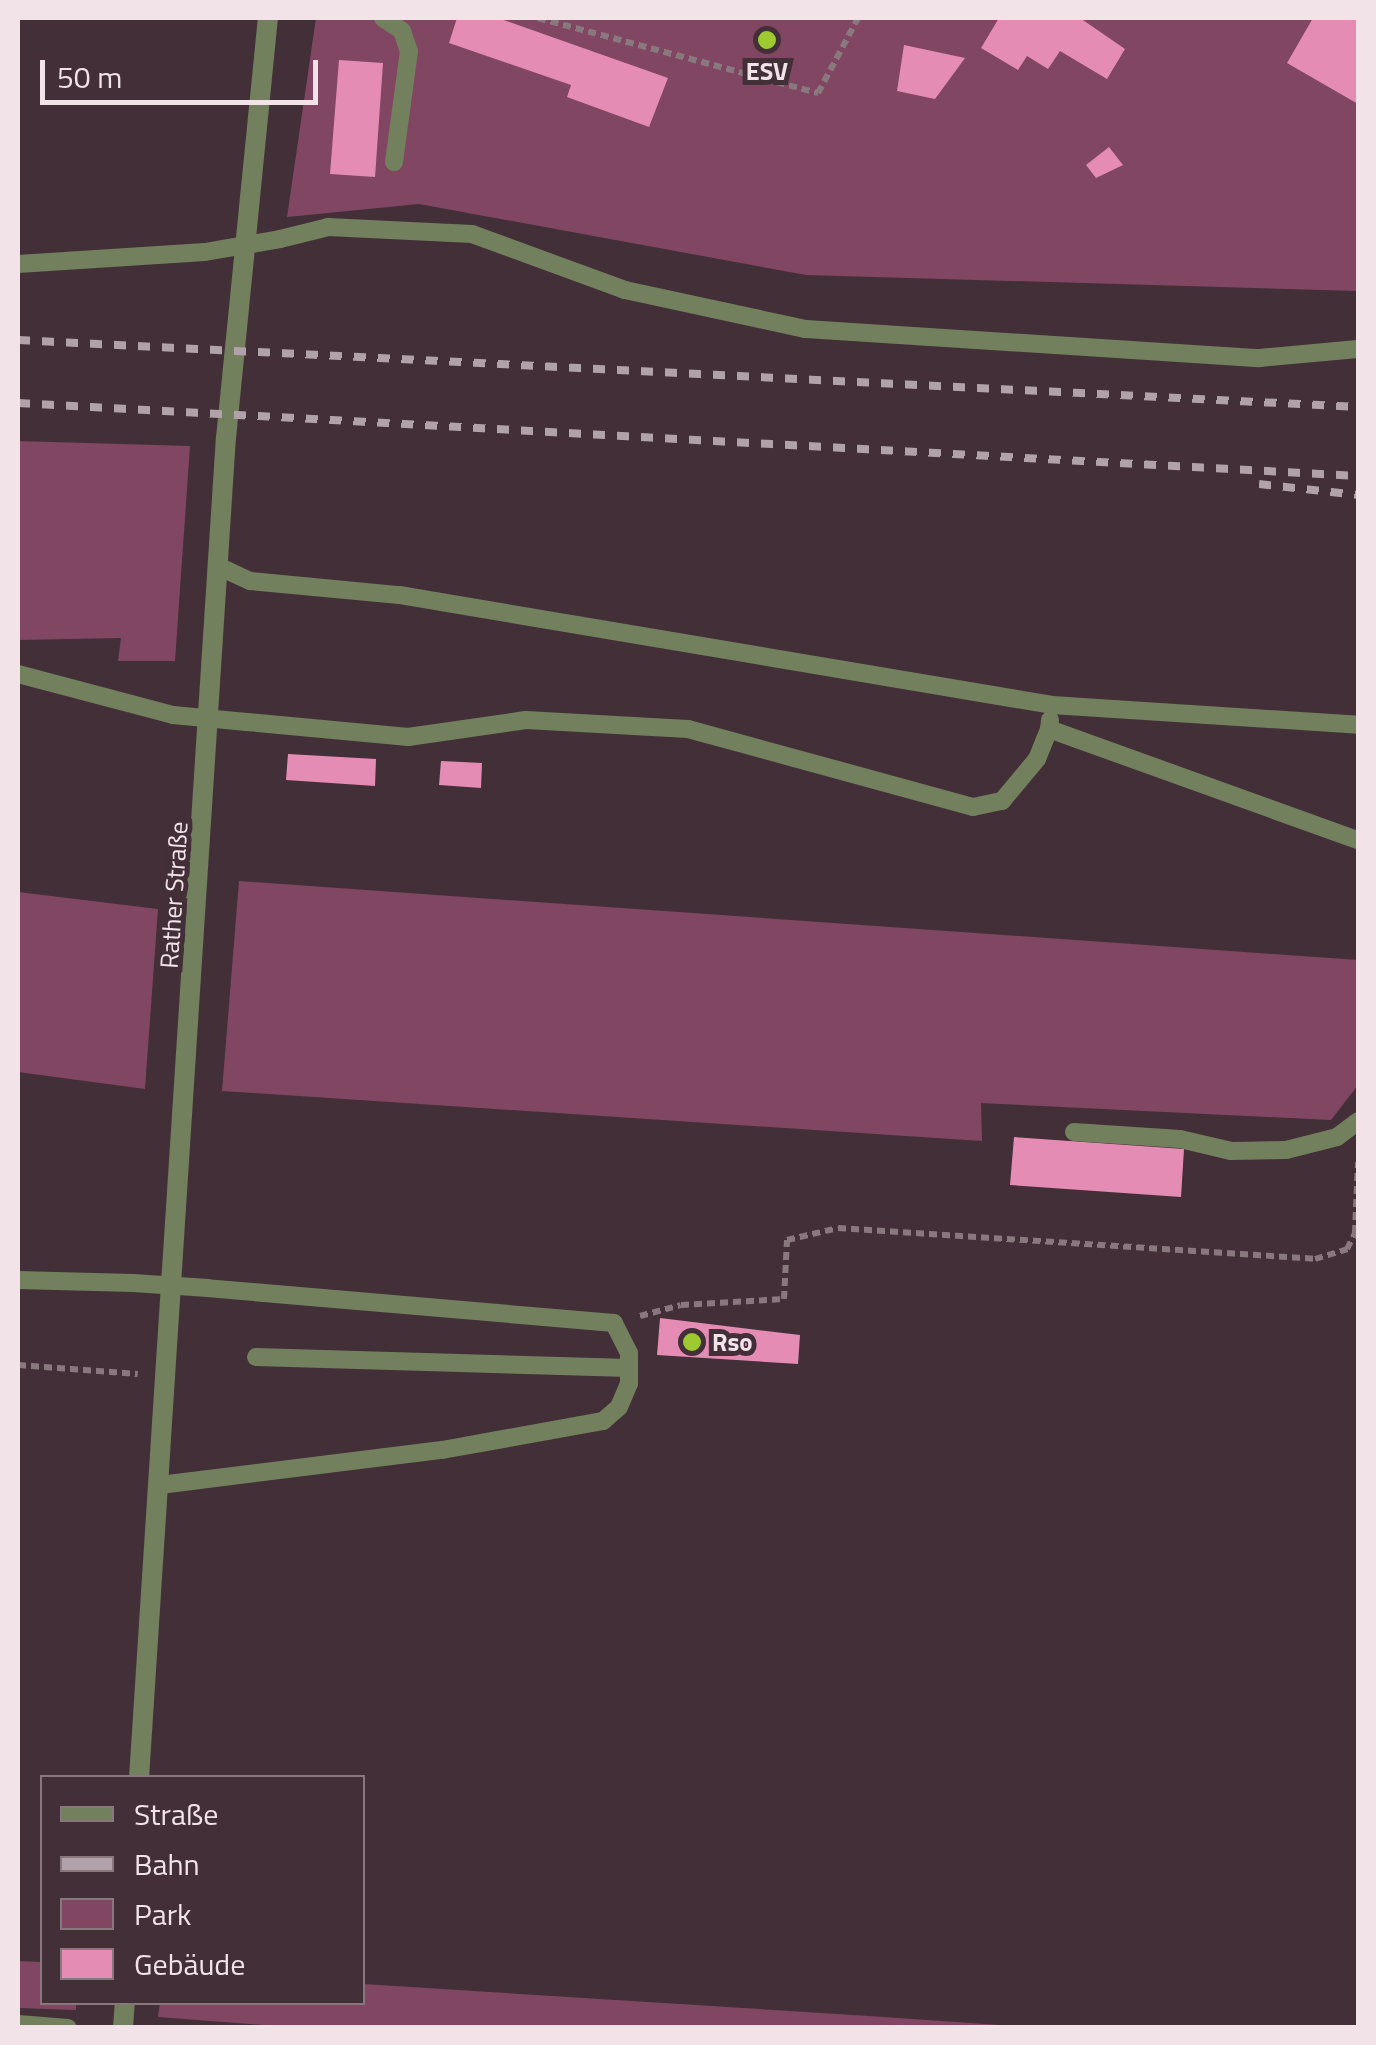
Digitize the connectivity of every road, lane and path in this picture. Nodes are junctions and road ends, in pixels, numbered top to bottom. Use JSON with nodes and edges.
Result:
{"nodes":[{"id":1,"x":268,"y":18,"type":"edge"},
{"id":2,"x":383,"y":18,"type":"edge"},
{"id":3,"x":538,"y":18,"type":"edge"},
{"id":4,"x":858,"y":18,"type":"edge"},
{"id":5,"x":394,"y":162,"type":"dead end"},
{"id":6,"x":18,"y":264,"type":"edge"},
{"id":7,"x":1358,"y":349,"type":"edge"},
{"id":8,"x":222,"y":568,"type":"junction"},
{"id":9,"x":18,"y":674,"type":"edge"},
{"id":10,"x":1052,"y":705,"type":"junction"},
{"id":11,"x":1358,"y":725,"type":"edge"},
{"id":12,"x":1049,"y":728,"type":"junction"},
{"id":13,"x":1358,"y":840,"type":"edge"},
{"id":14,"x":1358,"y":1120,"type":"edge"},
{"id":15,"x":1074,"y":1132,"type":"dead end"},
{"id":16,"x":1358,"y":1162,"type":"edge"},
{"id":17,"x":18,"y":1280,"type":"edge"},
{"id":18,"x":614,"y":1323,"type":"junction"},
{"id":19,"x":256,"y":1357,"type":"dead end"},
{"id":20,"x":18,"y":1365,"type":"edge"},
{"id":21,"x":629,"y":1368,"type":"junction"},
{"id":22,"x":119,"y":1373,"type":"dead end"},
{"id":23,"x":160,"y":1485,"type":"junction"},
{"id":24,"x":139,"y":1775,"type":"edge"},
{"id":25,"x":18,"y":2024,"type":"edge"},
{"id":26,"x":68,"y":2028,"type":"edge"}],
"edges":[{"from":1,"to":8,"type":"street","name":"Rather Straße"},
{"from":2,"to":5,"type":"lane"},
{"from":3,"to":4,"type":"path"},
{"from":6,"to":7,"type":"lane","bridge":true},
{"from":8,"to":10,"type":"lane"},
{"from":8,"to":23,"type":"street","name":"Rather Straße"},
{"from":9,"to":12,"type":"lane","bridge":true},
{"from":10,"to":11,"type":"lane"},
{"from":10,"to":12,"type":"lane"},
{"from":12,"to":13,"type":"lane"},
{"from":14,"to":15,"type":"lane"},
{"from":16,"to":18,"type":"path"},
{"from":17,"to":18,"type":"lane","bridge":true},
{"from":18,"to":21,"type":"lane"},
{"from":19,"to":21,"type":"lane"},
{"from":20,"to":22,"type":"path"},
{"from":21,"to":23,"type":"lane"},
{"from":23,"to":24,"type":"street","name":"Rather Straße"},
{"from":25,"to":26,"type":"lane"}]}
